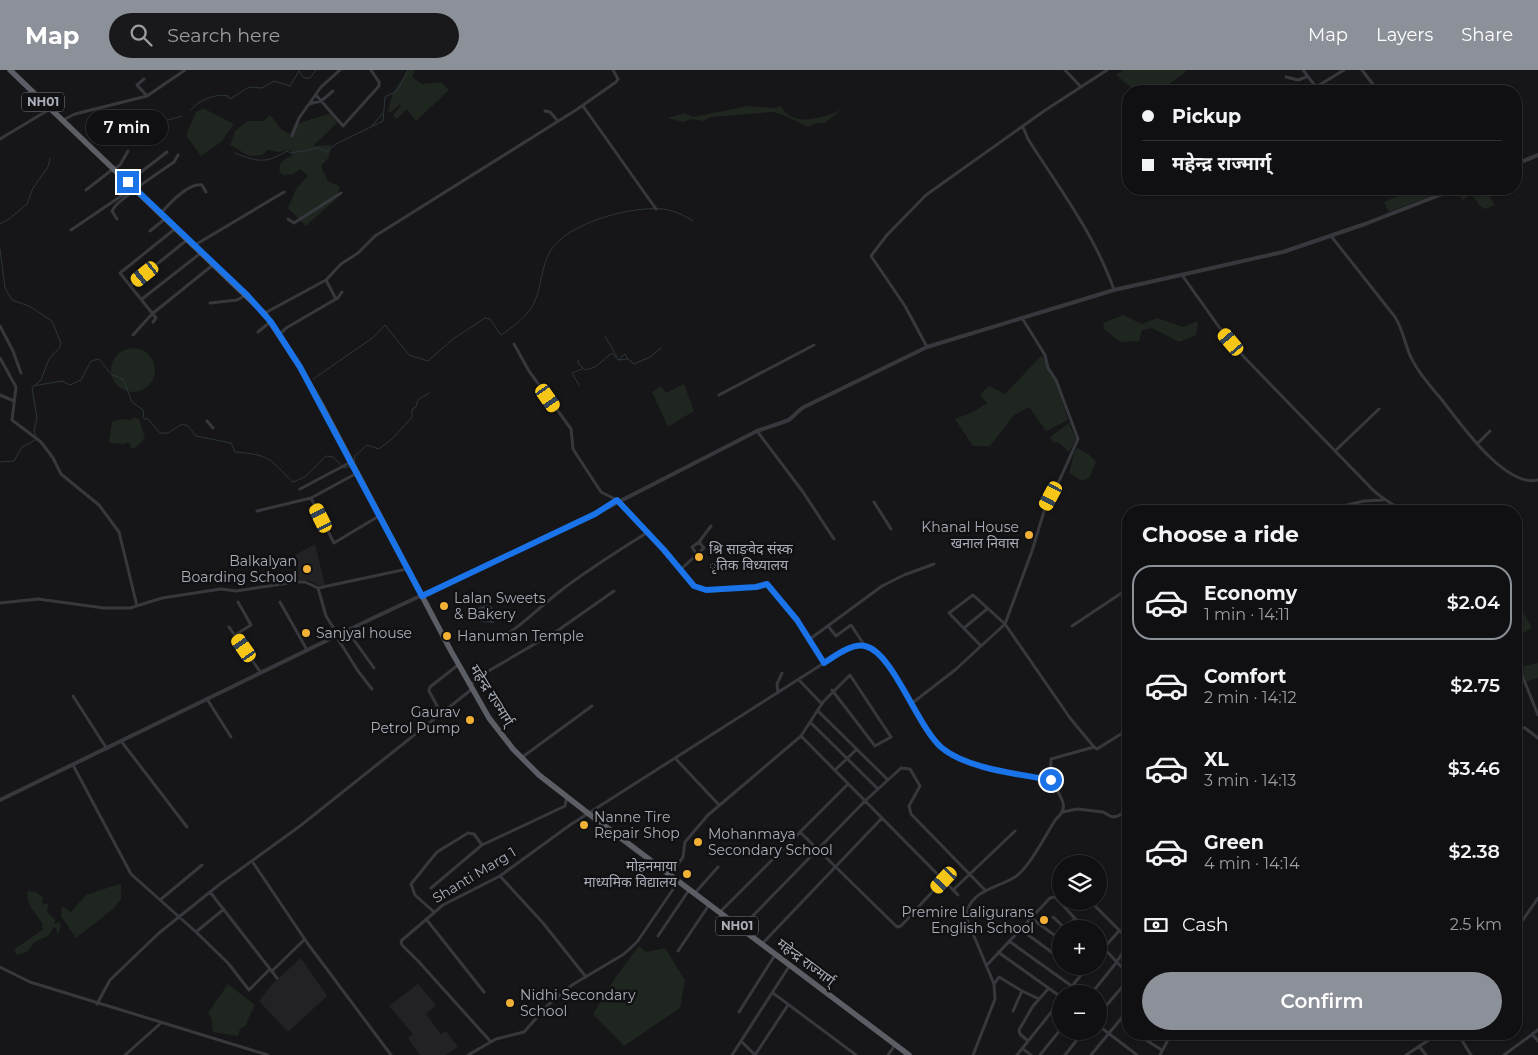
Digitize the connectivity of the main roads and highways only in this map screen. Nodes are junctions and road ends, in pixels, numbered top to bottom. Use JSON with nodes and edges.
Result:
{"nodes":[{"id":1,"x":10,"y":70,"type":"edge"},
{"id":2,"x":909,"y":1055,"type":"edge"}],
"edges":[{"from":1,"to":2,"type":"highway","name":"महेन्द्र राज्मार्ग्","number":"NH01"}]}
